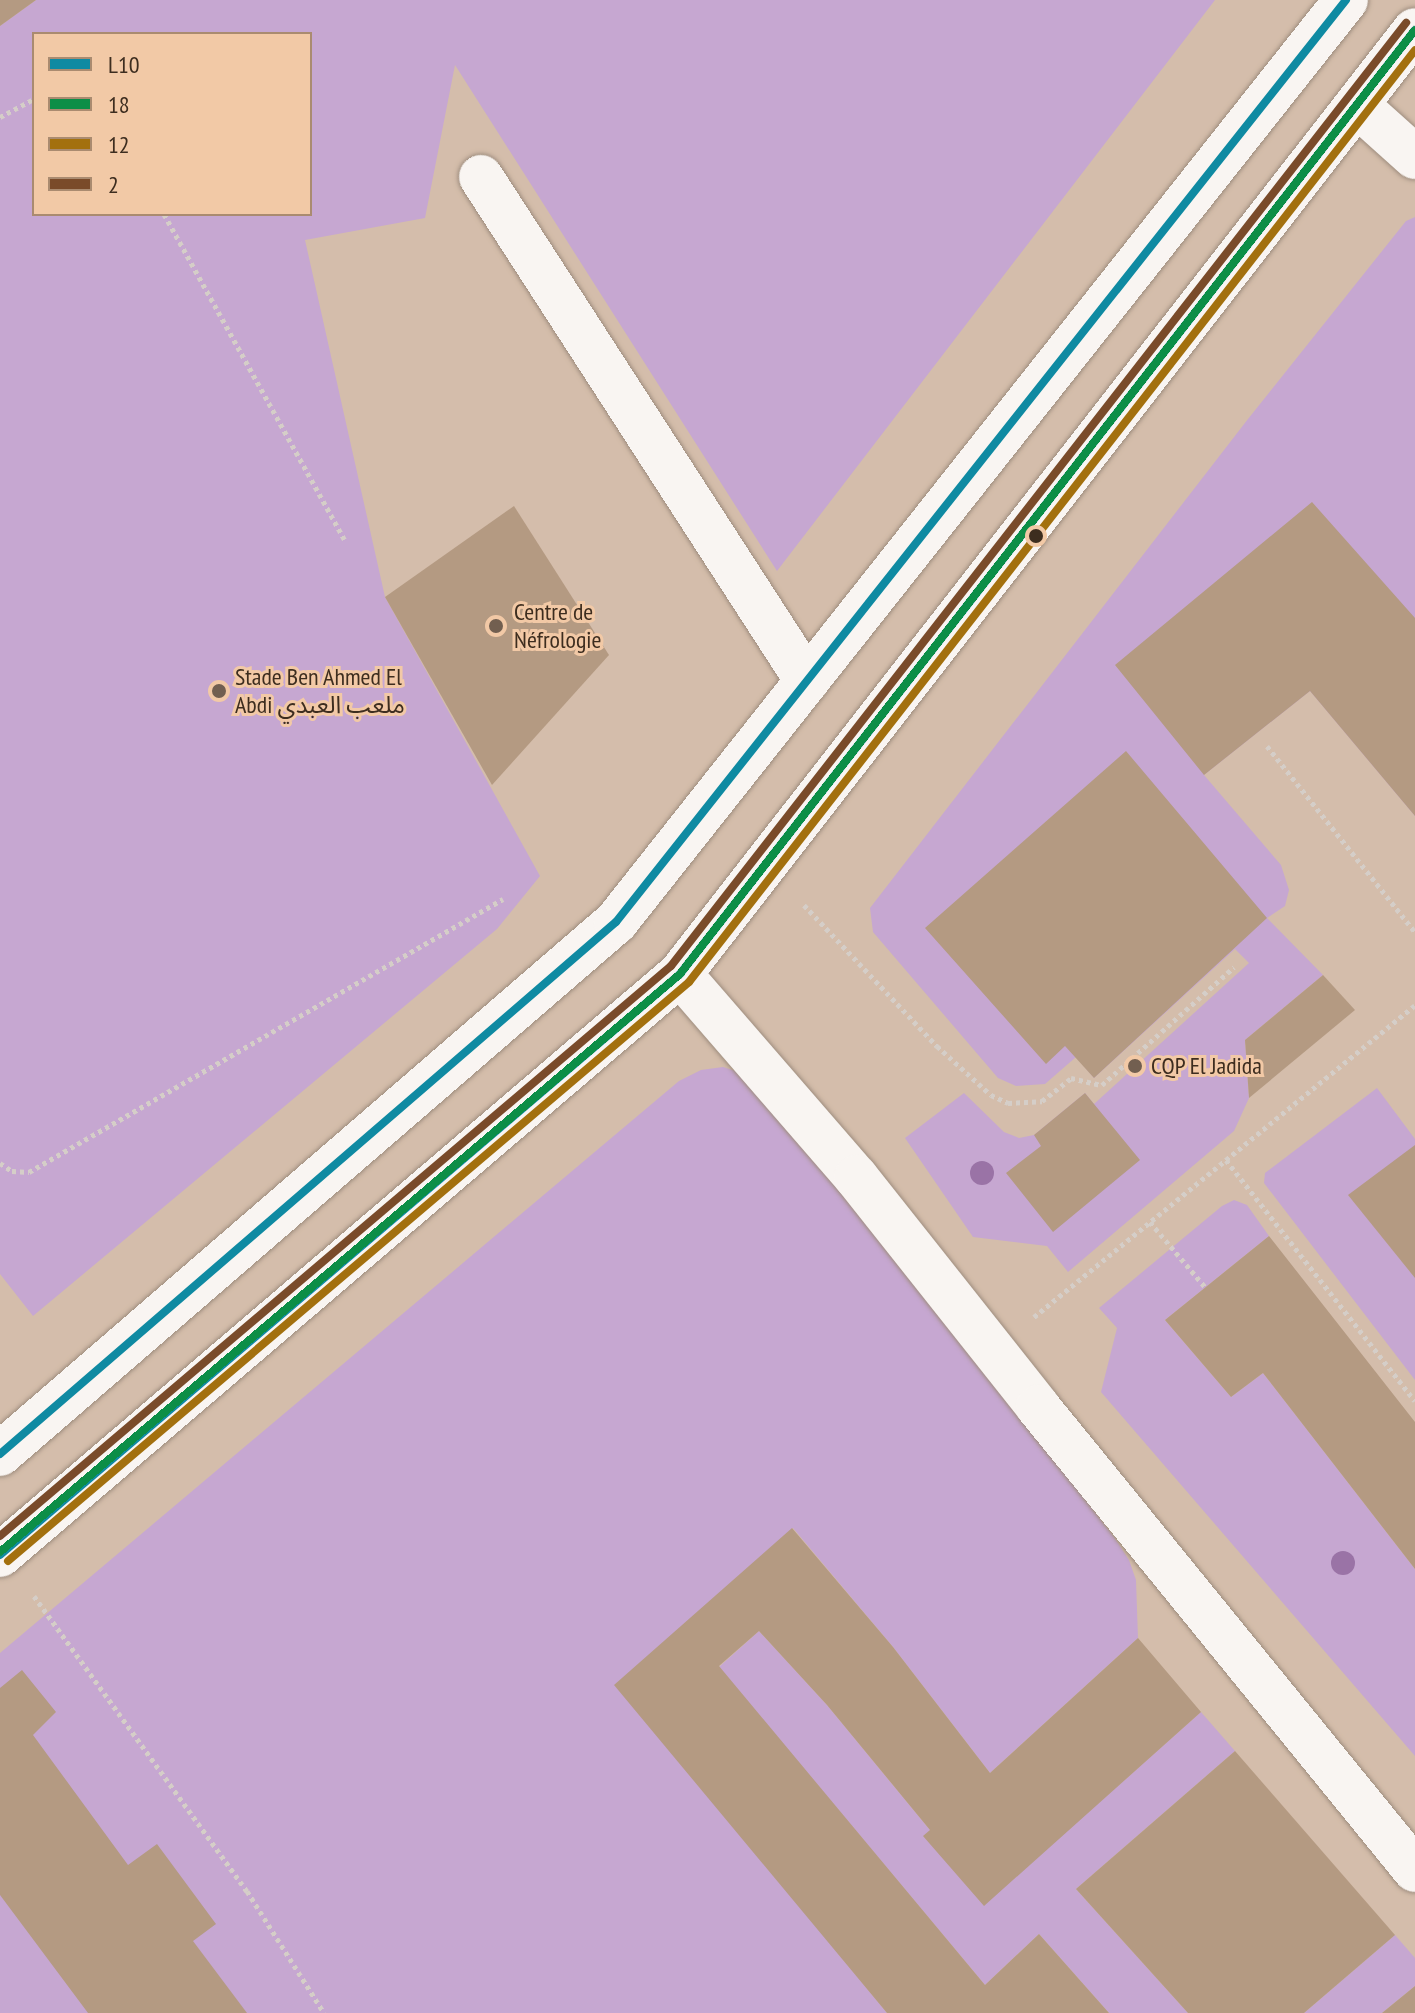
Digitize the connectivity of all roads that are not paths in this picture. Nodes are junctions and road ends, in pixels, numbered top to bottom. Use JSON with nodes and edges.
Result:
{"nodes":[{"id":1,"x":1346,"y":0,"type":"edge"},
{"id":2,"x":1415,"y":30,"type":"edge"},
{"id":3,"x":1357,"y":105,"type":"junction"},
{"id":4,"x":1415,"y":157,"type":"edge"},
{"id":5,"x":481,"y":177,"type":"dead end"},
{"id":6,"x":807,"y":681,"type":"junction"},
{"id":7,"x":680,"y":974,"type":"junction"},
{"id":8,"x":0,"y":1454,"type":"edge"},
{"id":9,"x":2,"y":1554,"type":"edge"},
{"id":10,"x":1415,"y":1870,"type":"edge"}],
"edges":[{"from":1,"to":6,"type":"street"},
{"from":2,"to":3,"type":"street"},
{"from":3,"to":4,"type":"street"},
{"from":3,"to":7,"type":"street"},
{"from":5,"to":6,"type":"street"},
{"from":6,"to":8,"type":"street"},
{"from":7,"to":9,"type":"street"},
{"from":7,"to":10,"type":"street"}]}
